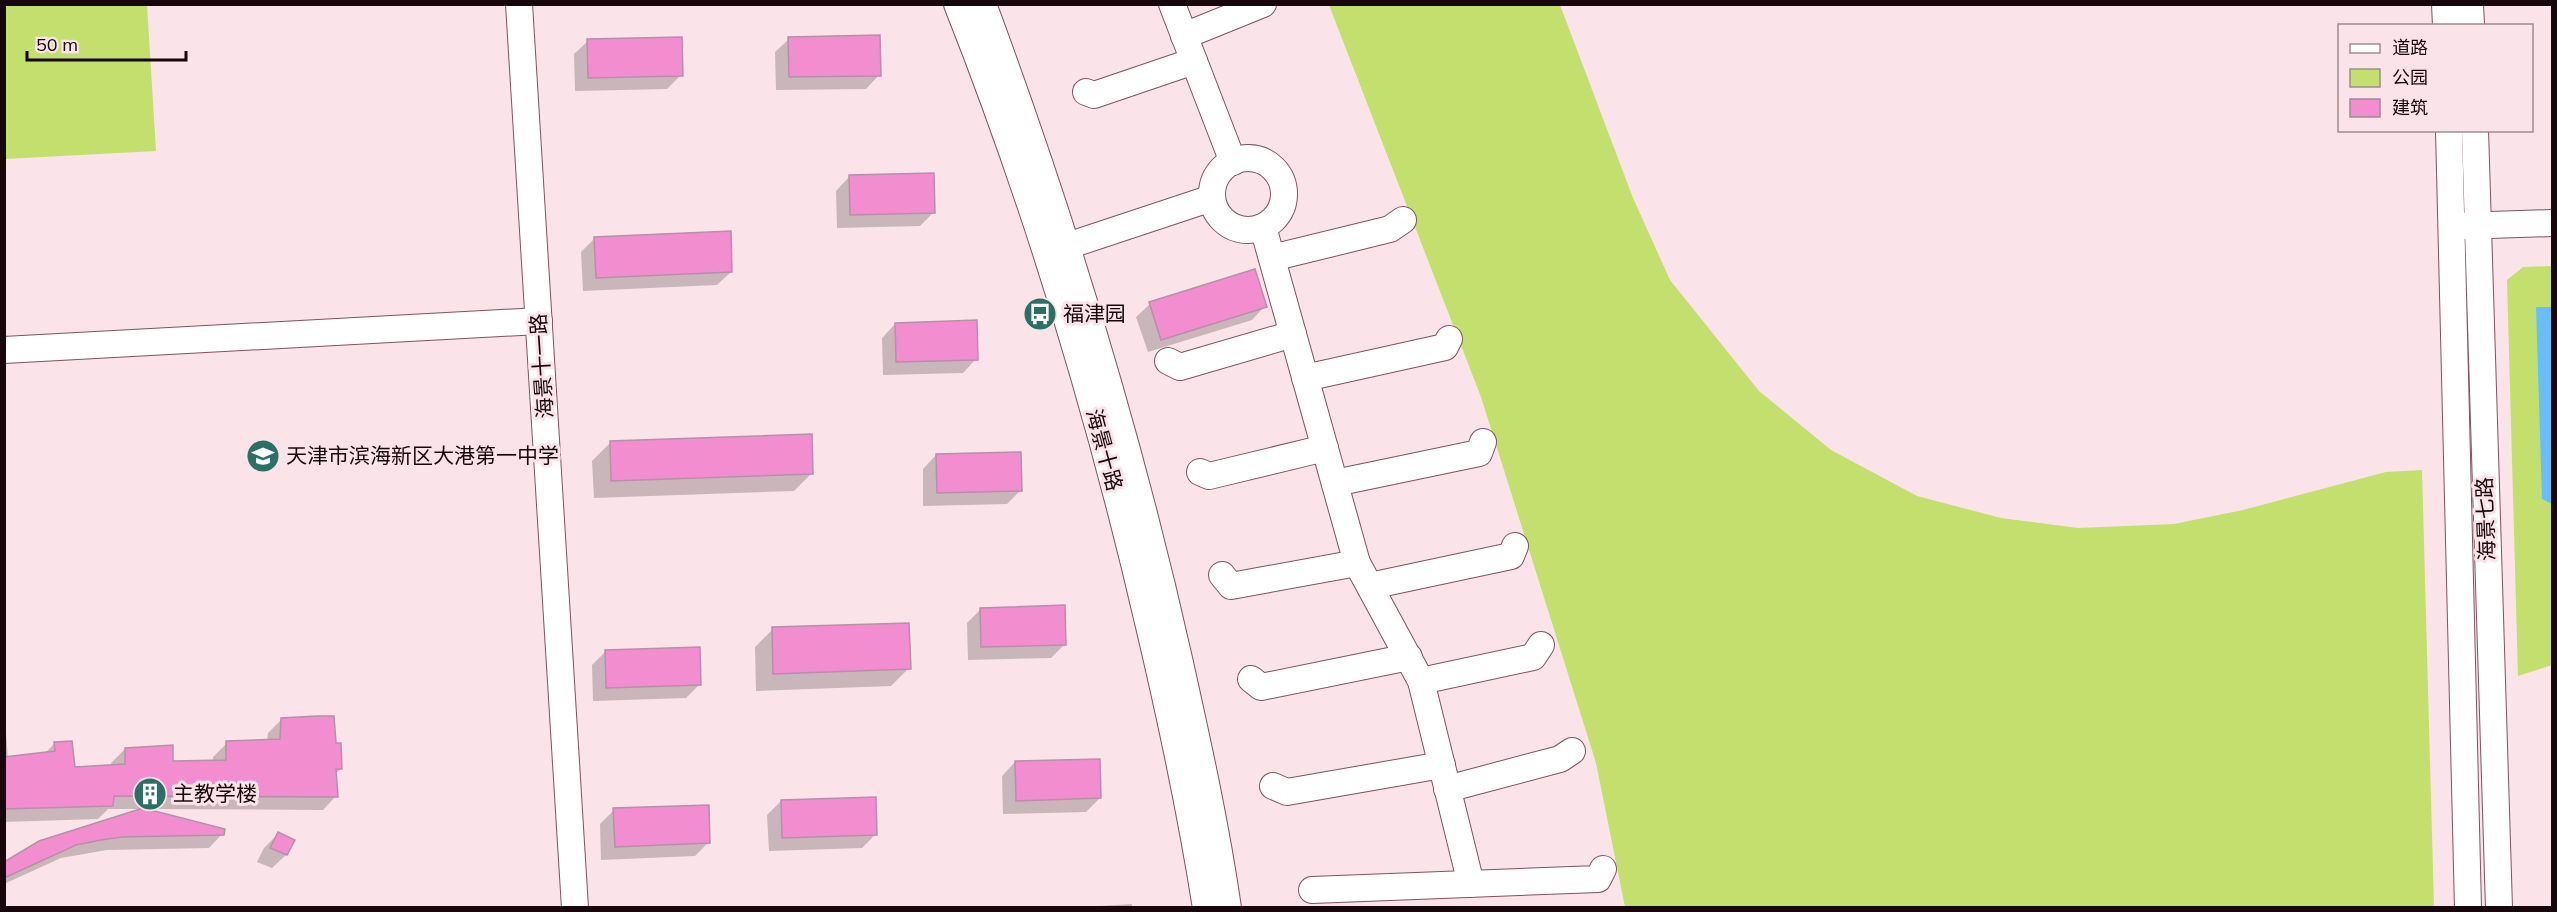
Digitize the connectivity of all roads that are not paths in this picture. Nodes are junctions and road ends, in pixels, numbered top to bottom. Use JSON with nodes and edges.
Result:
{"nodes":[{"id":1,"x":519,"y":4,"type":"edge"},
{"id":2,"x":957,"y":4,"type":"edge"},
{"id":3,"x":983,"y":4,"type":"edge"},
{"id":4,"x":1172,"y":4,"type":"edge"},
{"id":5,"x":1263,"y":4,"type":"edge"},
{"id":6,"x":2445,"y":4,"type":"edge"},
{"id":7,"x":2470,"y":4,"type":"edge"},
{"id":8,"x":2446,"y":24,"type":"edge"},
{"id":9,"x":2471,"y":24,"type":"edge"},
{"id":10,"x":1184,"y":36,"type":"junction"},
{"id":11,"x":1194,"y":61,"type":"junction"},
{"id":12,"x":1086,"y":92,"type":"dead end"},
{"id":13,"x":2449,"y":132,"type":"edge"},
{"id":14,"x":2475,"y":132,"type":"edge"},
{"id":15,"x":1233,"y":162,"type":"junction"},
{"id":16,"x":1212,"y":198,"type":"junction"},
{"id":17,"x":1403,"y":220,"type":"dead end"},
{"id":18,"x":2553,"y":223,"type":"edge"},
{"id":19,"x":2477,"y":225,"type":"junction"},
{"id":20,"x":2451,"y":226,"type":"junction"},
{"id":21,"x":1263,"y":227,"type":"junction"},
{"id":22,"x":1057,"y":249,"type":"junction"},
{"id":23,"x":1272,"y":258,"type":"junction"},
{"id":24,"x":539,"y":321,"type":"junction"},
{"id":25,"x":1293,"y":334,"type":"junction"},
{"id":26,"x":1449,"y":339,"type":"dead end"},
{"id":27,"x":4,"y":350,"type":"edge"},
{"id":28,"x":1168,"y":361,"type":"dead end"},
{"id":29,"x":1305,"y":378,"type":"junction"},
{"id":30,"x":1483,"y":442,"type":"dead end"},
{"id":31,"x":1325,"y":448,"type":"junction"},
{"id":32,"x":1200,"y":472,"type":"dead end"},
{"id":33,"x":1335,"y":483,"type":"junction"},
{"id":34,"x":1515,"y":546,"type":"dead end"},
{"id":35,"x":1357,"y":563,"type":"junction"},
{"id":36,"x":1222,"y":575,"type":"dead end"},
{"id":37,"x":1370,"y":586,"type":"junction"},
{"id":38,"x":1541,"y":645,"type":"dead end"},
{"id":39,"x":1409,"y":657,"type":"junction"},
{"id":40,"x":1251,"y":679,"type":"dead end"},
{"id":41,"x":1421,"y":681,"type":"junction"},
{"id":42,"x":1572,"y":751,"type":"dead end"},
{"id":43,"x":1445,"y":777,"type":"junction"},
{"id":44,"x":1273,"y":786,"type":"dead end"},
{"id":45,"x":1603,"y":868,"type":"dead end"},
{"id":46,"x":1471,"y":884,"type":"junction"},
{"id":47,"x":1312,"y":890,"type":"dead end"},
{"id":48,"x":575,"y":908,"type":"edge"},
{"id":49,"x":1206,"y":908,"type":"edge"},
{"id":50,"x":1228,"y":908,"type":"edge"},
{"id":51,"x":2468,"y":908,"type":"edge"},
{"id":52,"x":2499,"y":908,"type":"edge"}],
"edges":[{"from":1,"to":24,"type":"street","name":"海景十一路"},
{"from":2,"to":22,"type":"street","name":"海景十路"},
{"from":3,"to":22,"type":"street","name":"海景十路"},
{"from":4,"to":10,"type":"street"},
{"from":5,"to":10,"type":"street"},
{"from":6,"to":8,"type":"street"},
{"from":7,"to":9,"type":"street"},
{"from":10,"to":11,"type":"street"},
{"from":11,"to":12,"type":"street"},
{"from":11,"to":15,"type":"street"},
{"from":13,"to":20,"type":"street","name":"海景七路"},
{"from":14,"to":19,"type":"street","name":"海景七路"},
{"from":15,"to":16,"type":"street"},
{"from":15,"to":21,"type":"street"},
{"from":16,"to":21,"type":"street"},
{"from":16,"to":22,"type":"street"},
{"from":17,"to":23,"type":"street"},
{"from":18,"to":19,"type":"street"},
{"from":19,"to":20,"type":"street"},
{"from":19,"to":52,"type":"street","name":"海景七路"},
{"from":20,"to":51,"type":"street","name":"海景七路"},
{"from":21,"to":23,"type":"street"},
{"from":22,"to":49,"type":"street","name":"海景十路"},
{"from":22,"to":50,"type":"street","name":"海景十路"},
{"from":23,"to":25,"type":"street"},
{"from":24,"to":27,"type":"street"},
{"from":24,"to":48,"type":"street","name":"海景十一路"},
{"from":25,"to":28,"type":"street"},
{"from":25,"to":29,"type":"street"},
{"from":26,"to":29,"type":"street"},
{"from":29,"to":31,"type":"street"},
{"from":30,"to":33,"type":"street"},
{"from":31,"to":32,"type":"street"},
{"from":31,"to":33,"type":"street"},
{"from":33,"to":35,"type":"street"},
{"from":34,"to":37,"type":"street"},
{"from":35,"to":36,"type":"street"},
{"from":35,"to":37,"type":"street"},
{"from":37,"to":39,"type":"street"},
{"from":38,"to":41,"type":"street"},
{"from":39,"to":40,"type":"street"},
{"from":39,"to":41,"type":"street"},
{"from":41,"to":43,"type":"street"},
{"from":42,"to":43,"type":"street"},
{"from":43,"to":44,"type":"street"},
{"from":43,"to":46,"type":"street"},
{"from":45,"to":46,"type":"street"},
{"from":46,"to":47,"type":"street"}]}
